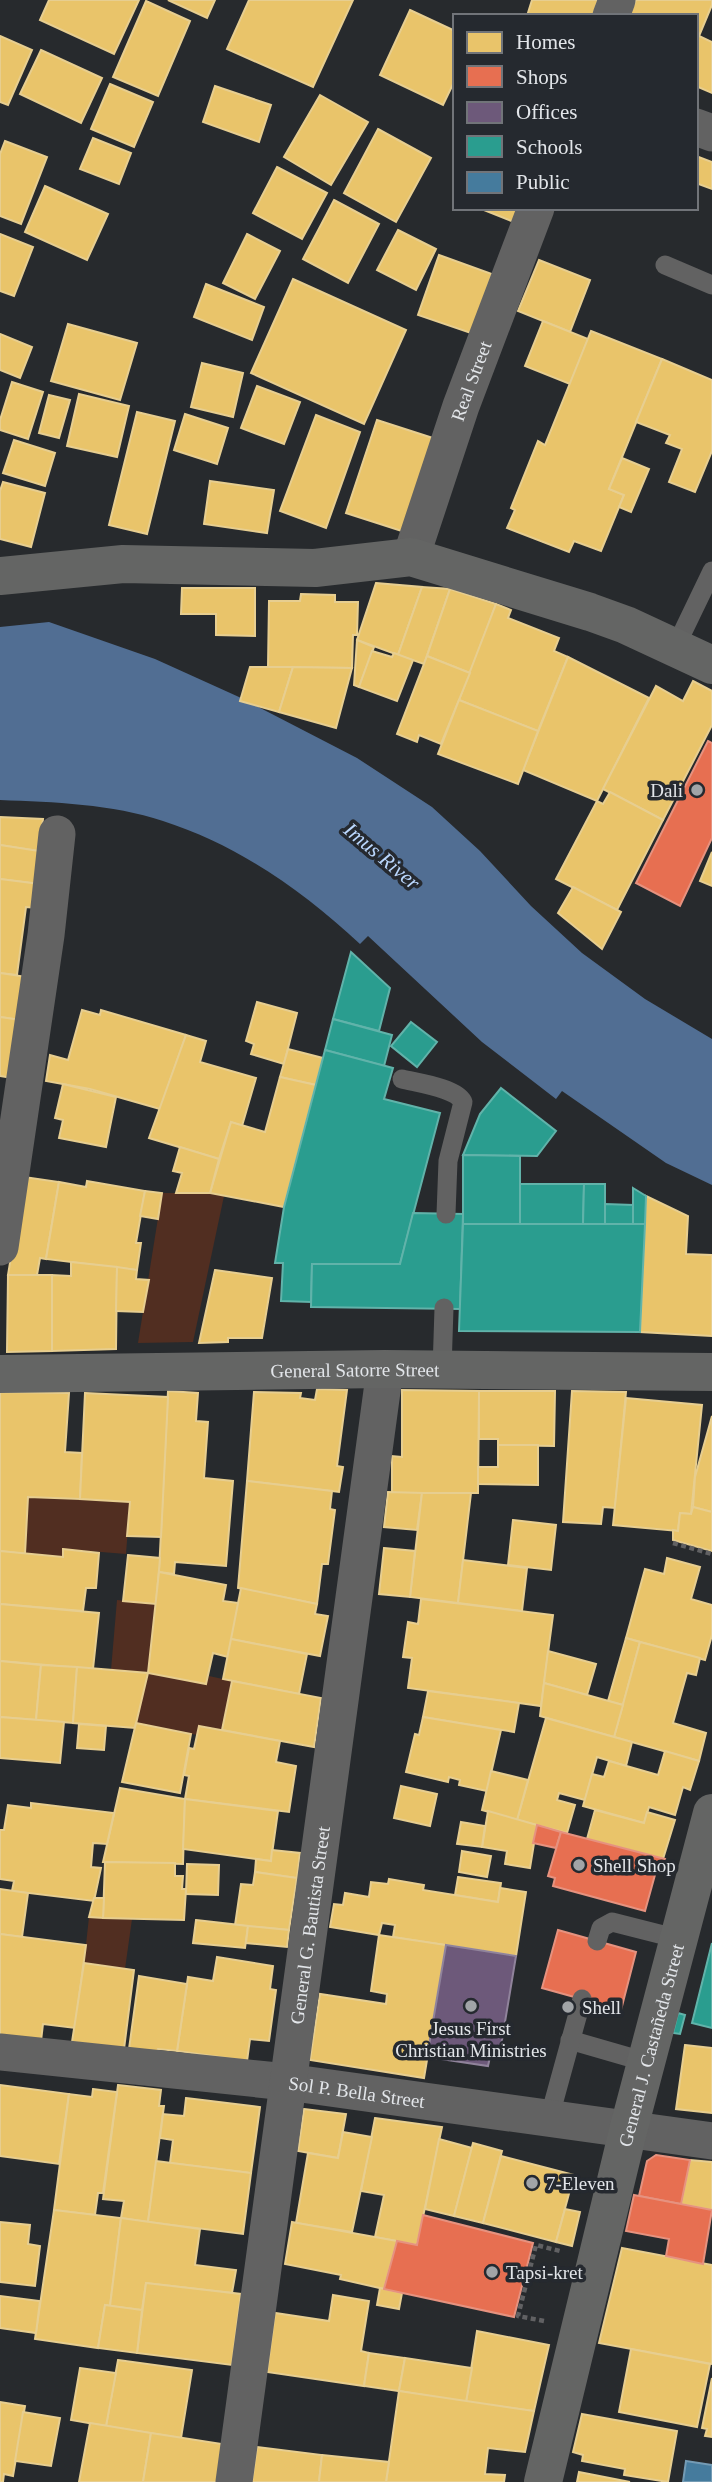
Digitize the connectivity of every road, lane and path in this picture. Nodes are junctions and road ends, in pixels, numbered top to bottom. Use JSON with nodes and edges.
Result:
{"nodes":[{"id":1,"x":535,"y":210,"type":"edge"},
{"id":2,"x":665,"y":265,"type":"dead end"},
{"id":3,"x":712,"y":285,"type":"edge"},
{"id":4,"x":411,"y":557,"type":"junction"},
{"id":5,"x":712,"y":571,"type":"edge"},
{"id":6,"x":0,"y":576,"type":"edge"},
{"id":7,"x":675,"y":648,"type":"junction"},
{"id":8,"x":712,"y":665,"type":"edge"},
{"id":9,"x":57,"y":834,"type":"dead end"},
{"id":10,"x":402,"y":1079,"type":"dead end"},
{"id":11,"x":446,"y":1214,"type":"dead end"},
{"id":12,"x":0,"y":1247,"type":"edge"},
{"id":13,"x":444,"y":1308,"type":"dead end"},
{"id":14,"x":385,"y":1369,"type":"junction"},
{"id":15,"x":442,"y":1370,"type":"junction"},
{"id":16,"x":712,"y":1372,"type":"edge"},
{"id":17,"x":0,"y":1374,"type":"edge"},
{"id":18,"x":673,"y":1543,"type":"dead end"},
{"id":19,"x":712,"y":1554,"type":"edge"},
{"id":20,"x":712,"y":1813,"type":"edge"},
{"id":21,"x":679,"y":1939,"type":"junction"},
{"id":22,"x":597,"y":1941,"type":"dead end"},
{"id":23,"x":582,"y":1999,"type":"dead end"},
{"id":24,"x":570,"y":2040,"type":"junction"},
{"id":25,"x":0,"y":2052,"type":"edge"},
{"id":26,"x":646,"y":2063,"type":"junction"},
{"id":27,"x":287,"y":2082,"type":"junction"},
{"id":28,"x":549,"y":2119,"type":"junction"},
{"id":29,"x":628,"y":2130,"type":"junction"},
{"id":30,"x":712,"y":2141,"type":"edge"},
{"id":31,"x":531,"y":2264,"type":"dead end"},
{"id":32,"x":550,"y":2323,"type":"dead end"},
{"id":33,"x":234,"y":2482,"type":"edge"},
{"id":34,"x":543,"y":2482,"type":"edge"}],
"edges":[{"from":1,"to":4,"type":"street","name":"Real Street"},
{"from":2,"to":3,"type":"lane"},
{"from":4,"to":6,"type":"street"},
{"from":4,"to":7,"type":"street"},
{"from":5,"to":7,"type":"lane"},
{"from":7,"to":8,"type":"street"},
{"from":9,"to":12,"type":"street"},
{"from":10,"to":11,"type":"lane"},
{"from":13,"to":15,"type":"lane"},
{"from":14,"to":15,"type":"street","name":"General Satorre Street"},
{"from":14,"to":17,"type":"street","name":"General Satorre Street"},
{"from":14,"to":27,"type":"street","name":"General G. Bautista Street"},
{"from":15,"to":16,"type":"street","name":"General Satorre Street"},
{"from":18,"to":19,"type":"path"},
{"from":20,"to":21,"type":"street","name":"General J. Castañeda Street"},
{"from":21,"to":22,"type":"lane"},
{"from":21,"to":26,"type":"street","name":"General J. Castañeda Street"},
{"from":23,"to":24,"type":"lane"},
{"from":24,"to":26,"type":"lane"},
{"from":24,"to":28,"type":"lane"},
{"from":25,"to":27,"type":"street","name":"Sol P. Bella Street"},
{"from":26,"to":29,"type":"street","name":"General J. Castañeda Street"},
{"from":27,"to":28,"type":"street","name":"Sol P. Bella Street"},
{"from":27,"to":33,"type":"street","name":"General G. Bautista Street"},
{"from":28,"to":29,"type":"street","name":"Sol P. Bella Street"},
{"from":29,"to":30,"type":"street","name":"Sol P. Bella Street"},
{"from":29,"to":34,"type":"street","name":"General J. Castañeda Street"},
{"from":31,"to":32,"type":"path"}]}
